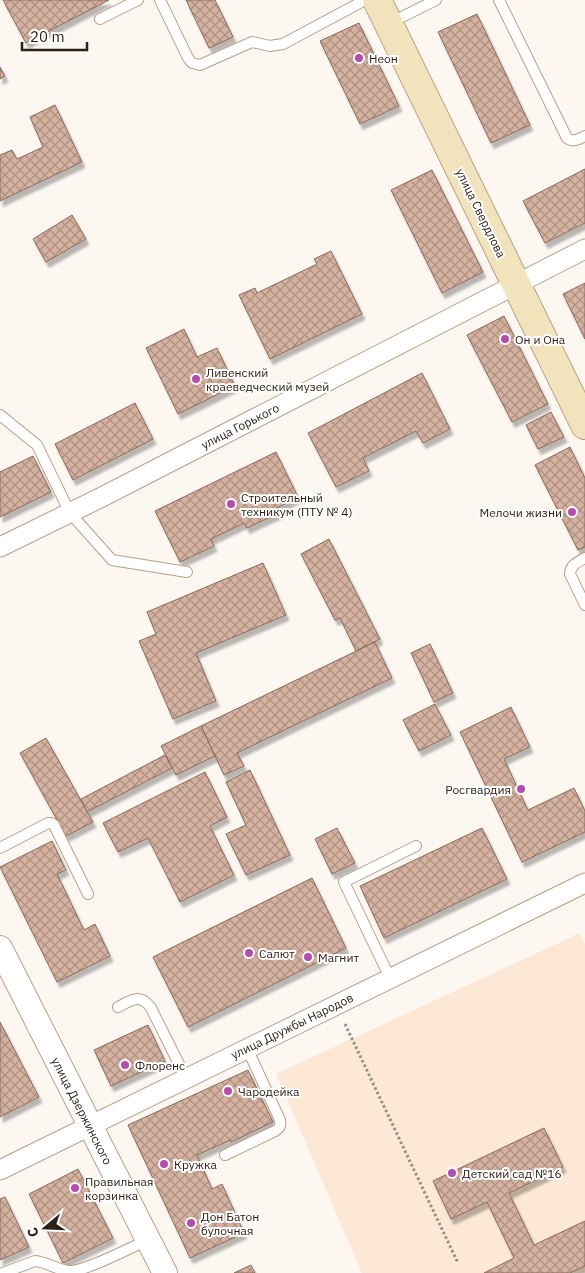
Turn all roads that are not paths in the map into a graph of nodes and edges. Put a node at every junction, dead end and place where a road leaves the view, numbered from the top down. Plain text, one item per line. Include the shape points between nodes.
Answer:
1 (138, 0) edge
2 (160, 0) edge
3 (365, 0) edge
4 (436, 0) edge
5 (499, 0) edge
6 (383, 12) edge
7 (100, 19) dead end
8 (585, 136) edge
9 (585, 249) edge
10 (516, 284) junction
11 (0, 415) edge
12 (585, 426) edge
13 (70, 513) junction
14 (0, 548) edge
15 (585, 558) edge
16 (187, 572) dead end
17 (585, 605) edge
18 (416, 846) dead end
19 (0, 848) edge
20 (585, 883) edge
21 (88, 894) dead end
22 (0, 948) edge
23 (390, 978) junction
24 (118, 1007) dead end
25 (247, 1048) junction
26 (186, 1078) junction
27 (90, 1126) junction
28 (225, 1155) dead end
29 (0, 1170) edge
30 (148, 1240) junction
31 (3, 1273) edge
32 (165, 1273) edge

1 - 7 lane
2 - 3 lane via 188,58 200,65 252,42 270,46 283,44
4 - 6 lane
5 - 8 lane via 567,138 575,140
6 - 10 main road, улица Свердлова
9 - 10 street, улица Горького
10 - 12 main road, улица Свердлова
10 - 13 street, улица Горького
11 - 13 lane via 37,445
13 - 14 street, улица Горького
13 - 16 lane via 112,560
15 - 17 lane via 570,571
18 - 23 lane via 344,882
19 - 21 lane via 51,823
20 - 23 street, улица Дружбы Народов
22 - 27 street, улица Дзержинского
23 - 25 street, улица Дружбы Народов
24 - 26 lane via 137,999 147,1003
25 - 26 street, улица Дружбы Народов
25 - 28 lane via 281,1124 274,1132
26 - 27 street, улица Дружбы Народов
27 - 29 street, улица Дружбы Народов
27 - 30 street, улица Дзержинского
30 - 31 lane via 83,1269 66,1270 35,1261
30 - 32 street, улица Дзержинского

